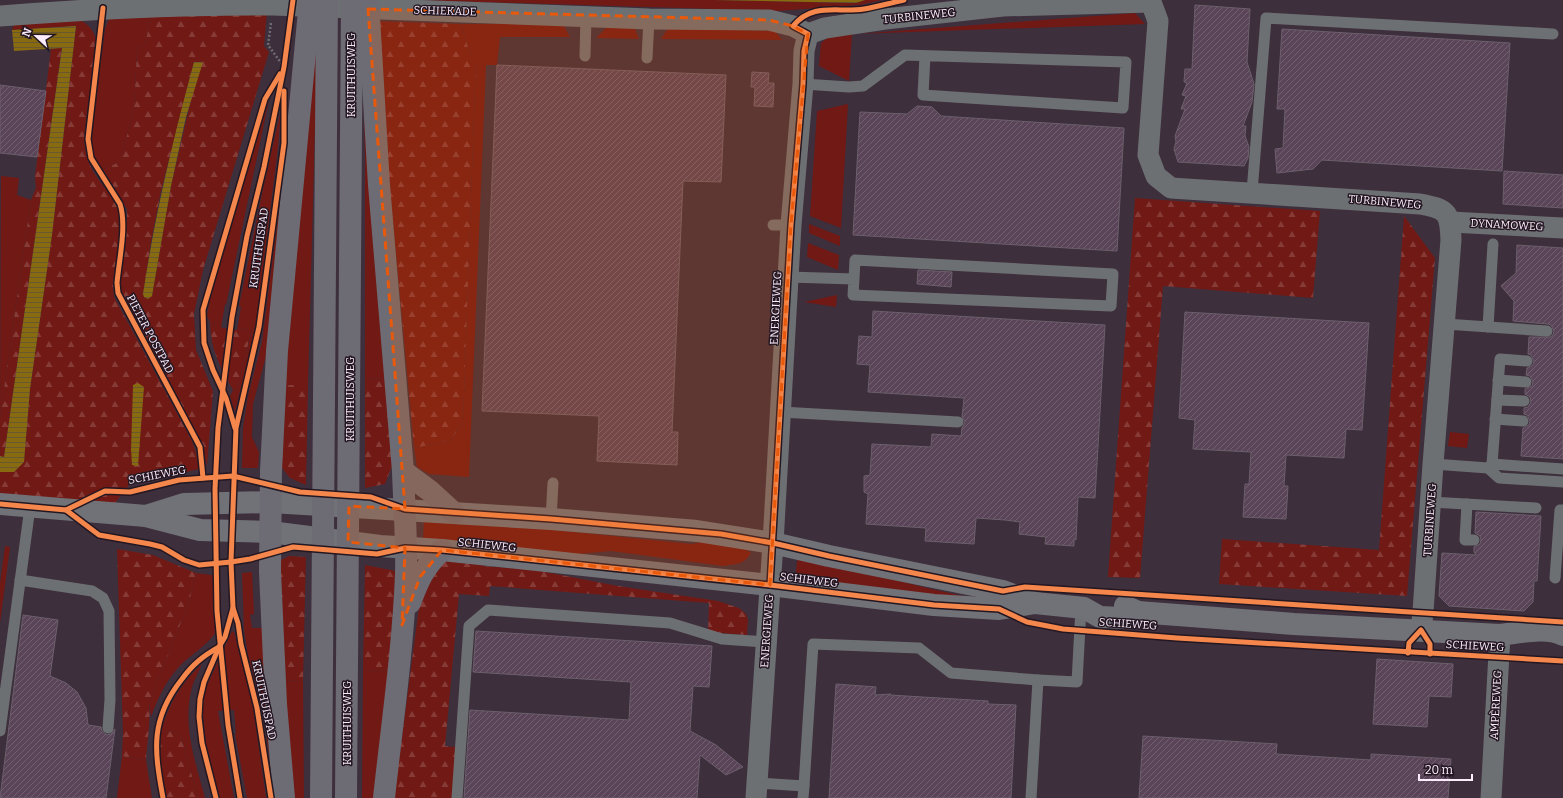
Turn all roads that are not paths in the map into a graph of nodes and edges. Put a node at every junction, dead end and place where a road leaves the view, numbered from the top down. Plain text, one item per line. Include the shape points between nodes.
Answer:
1 (310, 0) edge
2 (327, 0) edge
3 (352, 0) edge
4 (368, 0) edge
5 (0, 16) edge
6 (586, 16) junction
7 (649, 19) junction
8 (808, 34) junction
9 (1554, 34) dead end
10 (317, 39) junction
11 (361, 39) junction
12 (585, 56) dead end
13 (925, 56) junction
14 (647, 58) dead end
15 (803, 84) junction
16 (1252, 192) junction
17 (1450, 222) junction
18 (1563, 228) edge
19 (1493, 244) dead end
20 (788, 277) junction
21 (854, 280) junction
22 (1444, 324) junction
23 (1488, 327) junction
24 (1547, 331) dead end
25 (1527, 361) dead end
26 (1498, 380) junction
27 (1526, 382) dead end
28 (1497, 400) junction
29 (1524, 401) dead end
30 (781, 412) junction
31 (1495, 419) junction
32 (1523, 421) dead end
33 (958, 422) dead end
34 (1433, 464) junction
35 (1490, 466) junction
36 (1563, 469) edge
37 (403, 471) junction
38 (1563, 482) edge
39 (553, 483) dead end
40 (271, 502) junction
41 (1431, 502) junction
42 (0, 504) edge
43 (1468, 504) junction
44 (30, 507) junction
45 (1536, 508) dead end
46 (405, 509) junction
47 (1563, 510) edge
48 (454, 513) junction
49 (146, 516) junction
50 (551, 519) junction
51 (1471, 527) dead end
52 (270, 532) junction
53 (773, 543) junction
54 (405, 548) junction
55 (442, 550) junction
56 (1555, 578) dead end
57 (20, 580) junction
58 (770, 585) junction
59 (1036, 603) junction
60 (1083, 608) junction
61 (402, 625) junction
62 (1421, 630) junction
63 (1500, 635) junction
64 (1563, 635) edge
65 (766, 642) junction
66 (1563, 644) edge
67 (1038, 680) junction
68 (108, 728) dead end
69 (0, 731) edge
70 (804, 786) junction
71 (756, 791) edge
72 (284, 798) edge
73 (321, 798) edge
74 (346, 798) edge
75 (384, 798) edge
76 (457, 798) edge
77 (803, 798) edge
78 (1031, 798) edge
79 (1491, 798) edge

1 - 10 highway
2 - 10 highway
3 - 11 highway, KRUITHUISWEG
4 - 11 highway
5 - 6 street, SCHIEKADE via 103,8 233,4
6 - 7 street, SCHIEKADE
6 - 12 lane
7 - 8 street, SCHIEKADE via 769,20 793,26
7 - 14 lane
8 - 15 street, ENERGIEWEG via 804,51
8 - 16 street, TURBINEWEG via 825,28 885,19 1003,6 1151,2 1158,21 1148,155 1156,176 1171,188
9 - 16 lane via 1266,18
10 - 40 highway via 277,351
10 - 73 highway via 324,467
11 - 37 highway via 379,185
11 - 74 highway, KRUITHUISWEG via 349,467
13 - 13 lane via 1126,62 1123,108 923,95
13 - 15 lane via 905,55 863,86
15 - 20 street, ENERGIEWEG via 782,225
16 - 17 street, TURBINEWEG via 1420,204 1440,209 1448,215
17 - 18 street, DYNAMOWEG
17 - 22 street, TURBINEWEG via 1451,240
19 - 23 lane
20 - 21 lane
20 - 30 street, ENERGIEWEG
21 - 21 lane via 855,260 1113,274 1111,306 853,295
22 - 23 lane
22 - 34 street, TURBINEWEG
23 - 24 lane
25 - 26 lane via 1500,359
26 - 27 lane
26 - 28 lane
28 - 29 lane
28 - 31 lane
30 - 33 lane
30 - 53 street, ENERGIEWEG
31 - 32 lane
31 - 35 lane
34 - 35 lane
34 - 41 street, TURBINEWEG
35 - 36 lane
35 - 38 lane via 1499,478
37 - 46 highway
37 - 48 highway
39 - 50 lane
40 - 46 street, SCHIEWEG
40 - 49 street, SCHIEWEG via 184,504
40 - 52 highway
41 - 43 lane
41 - 62 street, TURBINEWEG
42 - 44 street, SCHIEWEG
43 - 45 lane
43 - 51 lane
44 - 49 street, SCHIEWEG
44 - 57 lane
46 - 48 street, SCHIEWEG
46 - 54 highway
47 - 56 lane via 1560,510
48 - 50 street, SCHIEWEG
49 - 52 street, SCHIEWEG via 200,530
50 - 53 street, SCHIEWEG via 697,531
52 - 54 street, SCHIEWEG
52 - 72 highway via 276,704
53 - 58 street, ENERGIEWEG
53 - 59 street, SCHIEWEG via 1003,591
54 - 55 street, SCHIEWEG
54 - 61 highway via 406,575
55 - 58 street, SCHIEWEG
55 - 61 highway via 420,577
57 - 68 lane via 92,591 107,604 110,619
57 - 69 lane
58 - 59 street, SCHIEWEG via 934,605 999,609
58 - 65 street, ENERGIEWEG
59 - 60 street, SCHIEWEG
60 - 62 street, SCHIEWEG via 1100,617 1112,618 1122,618 1138,612 1294,624
60 - 67 lane via 1077,682
61 - 75 highway
62 - 63 street, SCHIEWEG
63 - 64 street, SCHIEWEG via 1533,631 1558,632
63 - 66 street, SCHIEWEG via 1532,644
63 - 79 street, AMPÈREWEG
65 - 71 street, ENERGIEWEG
65 - 76 lane via 722,639 670,623 488,610 469,626
67 - 70 lane via 951,673 919,648 813,644
67 - 78 lane
70 - 71 lane
70 - 77 lane

